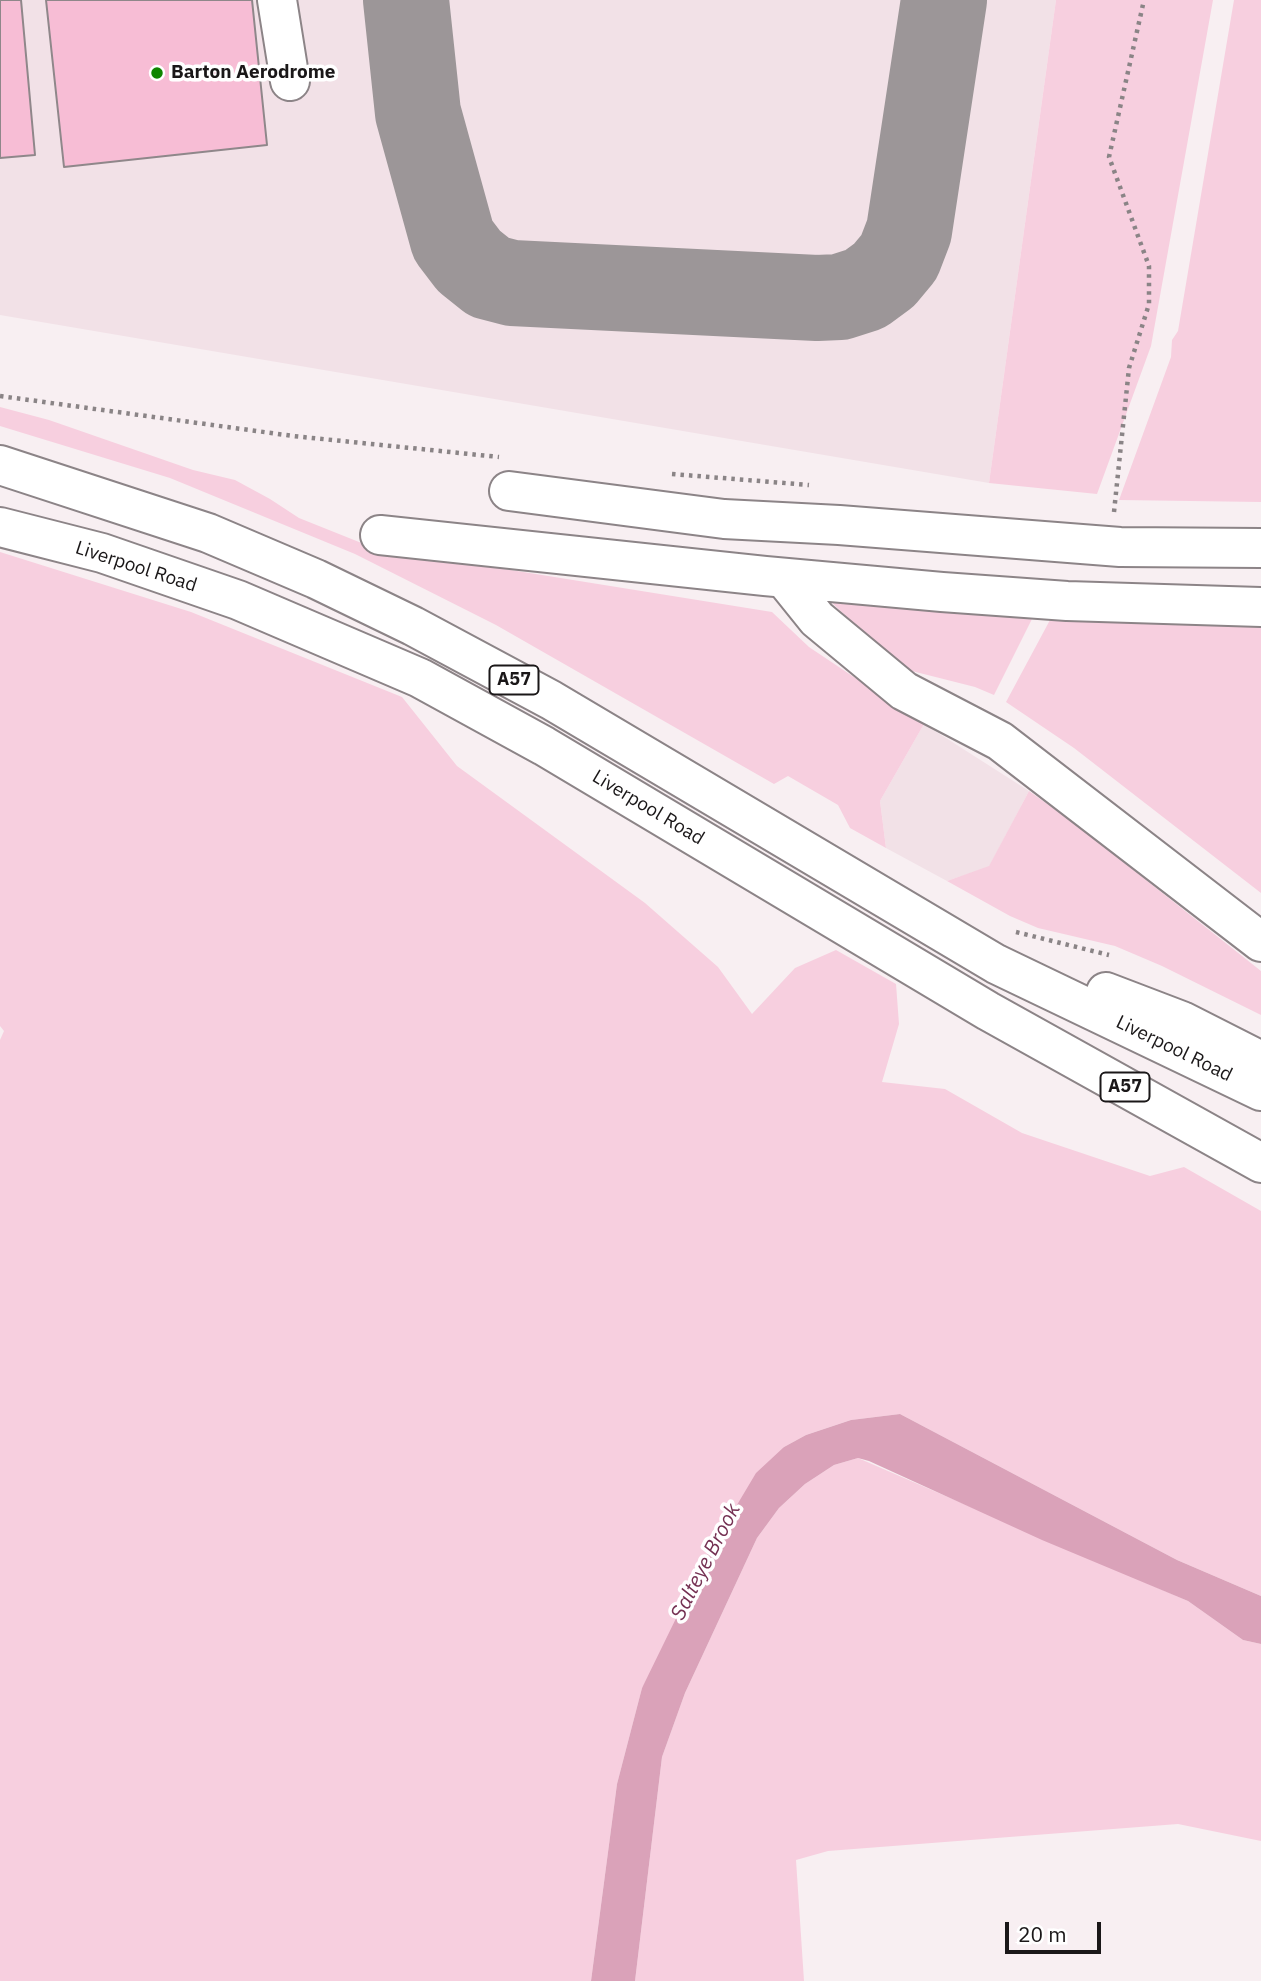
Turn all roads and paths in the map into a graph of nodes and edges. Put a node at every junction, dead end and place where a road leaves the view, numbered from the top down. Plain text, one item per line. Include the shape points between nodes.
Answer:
1 (277, 0) edge
2 (1144, 0) edge
3 (290, 81) dead end
4 (0, 396) edge
5 (0, 465) edge
6 (666, 473) dead end
7 (505, 474) joint
8 (811, 485) dead end
9 (724, 519) junction
10 (1120, 523) junction
11 (0, 527) edge
12 (380, 535) dead end
13 (1261, 548) edge
14 (729, 573) junction
15 (784, 578) junction
16 (1261, 607) edge
17 (1261, 943) edge
18 (996, 964) junction
19 (1261, 1061) edge
20 (1261, 1091) edge
21 (1261, 1164) edge

1 - 3 main road
2 - 10 path via 1109,158 1149,266 1149,304 1129,368
4 - 7 path via 293,436
5 - 18 main road, Liverpool Road / A57 via 208,533 413,626 551,699
6 - 8 path
7 - 9 main road
9 - 10 main road via 839,526
9 - 14 main road
10 - 13 main road
11 - 21 main road, Liverpool Road / A57 via 102,553 238,600 420,678 544,746 988,1011
12 - 14 main road
14 - 15 main road
15 - 16 main road via 1068,601
15 - 17 main road via 817,619 904,691 1000,741
18 - 19 main road, A57 via 1070,978 1182,1021
18 - 20 main road, Liverpool Road / A57

